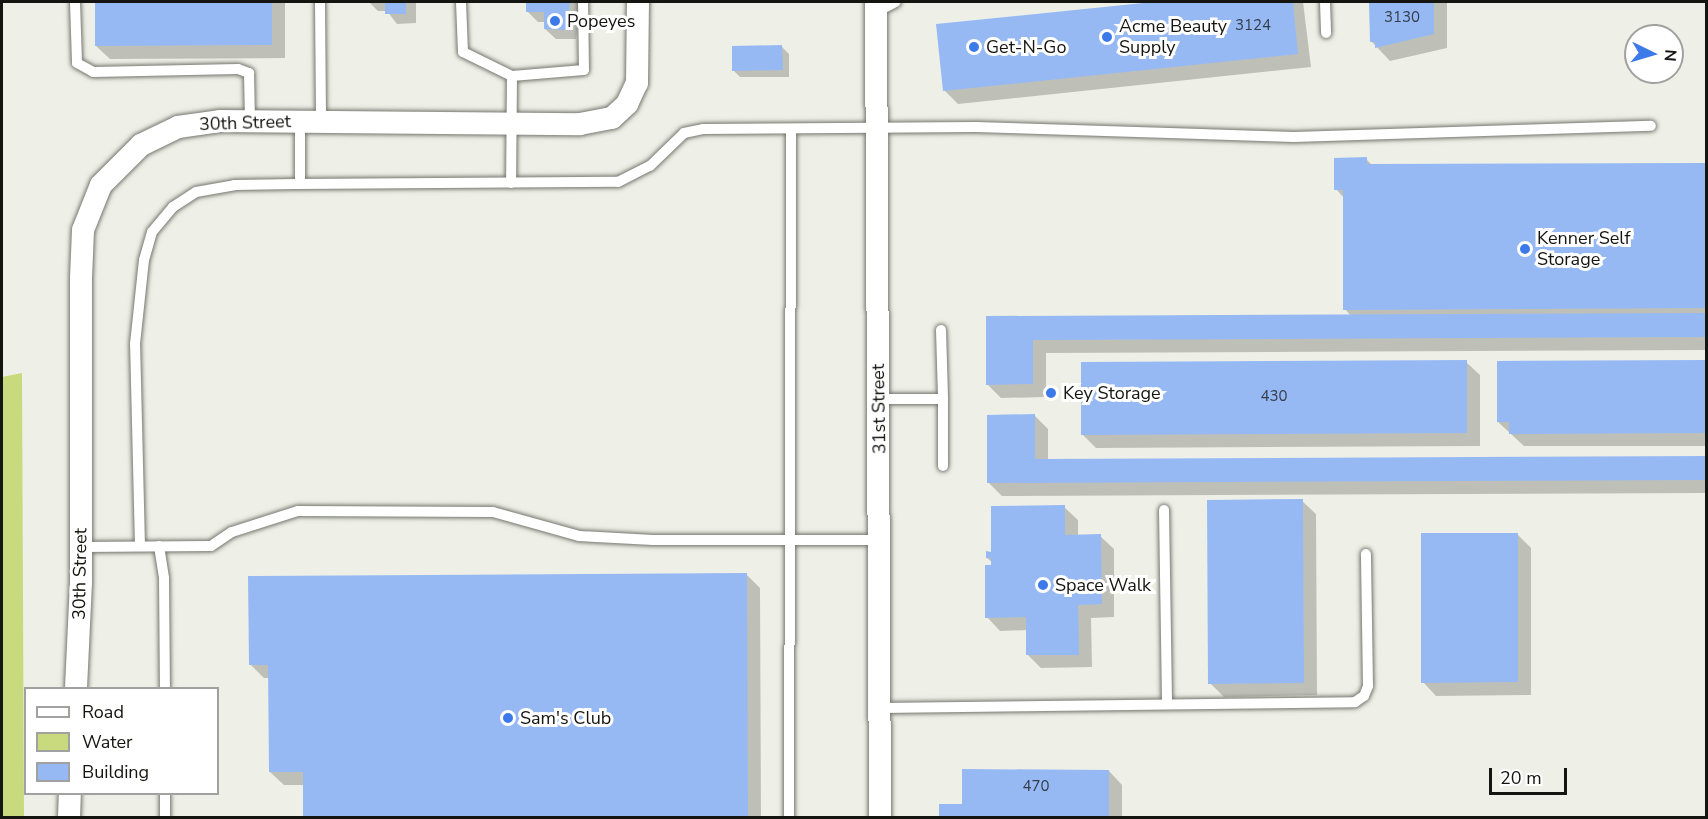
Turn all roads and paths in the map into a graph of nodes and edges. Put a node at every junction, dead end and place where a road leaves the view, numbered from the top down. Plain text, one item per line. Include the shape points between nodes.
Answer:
1 (75, 2) edge
2 (320, 2) edge
3 (462, 2) edge
4 (583, 2) edge
5 (638, 2) edge
6 (896, 2) edge
7 (1325, 2) edge
8 (876, 7) edge
9 (1326, 33) dead end
10 (512, 76) junction
11 (250, 121) junction
12 (311, 121) junction
13 (512, 122) junction
14 (1651, 126) dead end
15 (876, 127) junction
16 (791, 129) junction
17 (510, 183) junction
18 (300, 184) junction
19 (941, 330) dead end
20 (879, 399) junction
21 (943, 399) junction
22 (943, 466) dead end
23 (1164, 510) dead end
24 (789, 540) junction
25 (881, 540) junction
26 (140, 546) junction
27 (159, 546) junction
28 (82, 547) junction
29 (1366, 554) dead end
30 (76, 687) edge
31 (165, 687) edge
32 (1167, 702) junction
33 (880, 708) junction
34 (70, 795) edge
35 (165, 795) edge
36 (69, 818) edge
37 (165, 818) edge
38 (789, 818) edge
39 (880, 818) edge

1 - 11 lane via 77,63 93,72 238,69 249,73
2 - 12 lane
3 - 10 lane via 463,52
4 - 10 lane via 584,70
5 - 13 street, 30th Street via 637,83 627,104 612,118 580,124
6 - 8 lane
7 - 9 lane
8 - 15 street, 31st Street
10 - 13 lane
11 - 12 street, 30th Street
11 - 28 street, 30th Street via 178,127 141,145 101,186 83,230
12 - 13 street, 30th Street
12 - 18 lane
13 - 17 lane
14 - 15 lane via 1294,137
15 - 16 lane
15 - 20 street, 31st Street
16 - 17 lane via 703,129 684,133 650,166 618,182
16 - 24 lane
17 - 18 lane
18 - 26 lane via 234,185 196,192 173,207 152,232 144,260 135,344
19 - 21 lane
20 - 21 lane
20 - 25 street, 31st Street
21 - 22 lane
23 - 32 lane
24 - 25 lane
24 - 27 lane via 579,536 493,512 298,511 232,532 212,546
24 - 38 lane
25 - 33 street, 31st Street
26 - 27 lane
26 - 28 lane
27 - 31 lane via 164,578
28 - 30 street, 30th Street
29 - 32 lane via 1368,686 1364,696 1355,702
32 - 33 lane
33 - 39 street, 31st Street
34 - 36 street
35 - 37 lane

